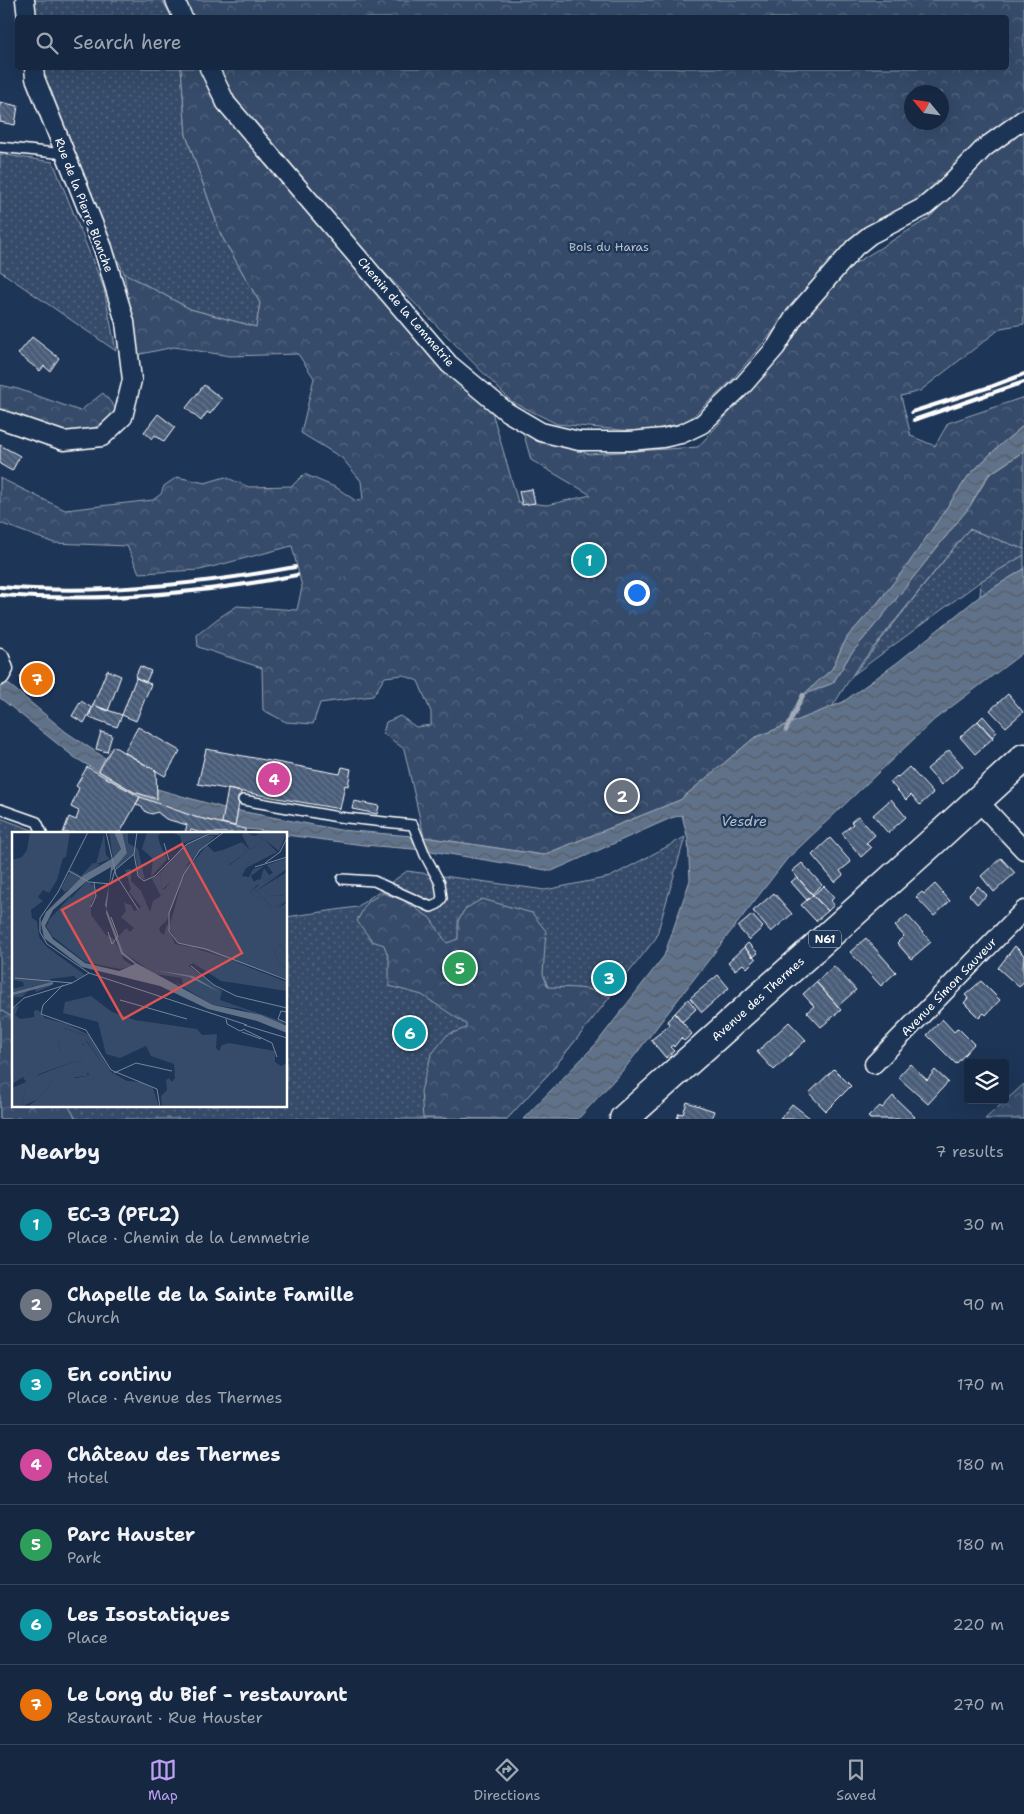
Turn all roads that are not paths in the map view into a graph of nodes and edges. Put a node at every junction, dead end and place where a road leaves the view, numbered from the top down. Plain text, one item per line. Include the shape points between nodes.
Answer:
1 (24, 0) edge
2 (175, 0) edge
3 (26, 15) edge
4 (182, 15) edge
5 (34, 70) edge
6 (210, 70) edge
7 (1024, 119) edge
8 (0, 146) edge
9 (66, 154) junction
10 (0, 419) edge
11 (0, 658) edge
12 (0, 676) edge
13 (1024, 758) edge
14 (244, 800) dead end
15 (978, 801) junction
16 (0, 809) edge
17 (42, 832) edge
18 (1024, 850) edge
19 (342, 879) dead end
20 (1024, 910) edge
21 (874, 1064) dead end
22 (624, 1119) edge

1 - 3 street
2 - 4 street
5 - 9 street, Rue de la Pierre Blanche
6 - 7 street, Chemin de la Lemmetrie via 226,103 449,364 507,412 540,432 579,441 663,438 702,424 744,384 776,347 795,316 856,247 870,235 924,207 984,148
8 - 9 lane
9 - 10 street, Rue de la Pierre Blanche via 103,248 125,322 132,380 123,417 102,437 64,441
11 - 12 street via 4,668
13 - 15 main road, Avenue des Thermes / N61
14 - 19 lane via 338,817 413,825 440,882 442,898 431,907 374,881
15 - 18 street
15 - 22 main road, Avenue des Thermes / N61
16 - 17 lane via 37,822
20 - 21 street, Avenue Simon Sauveur

